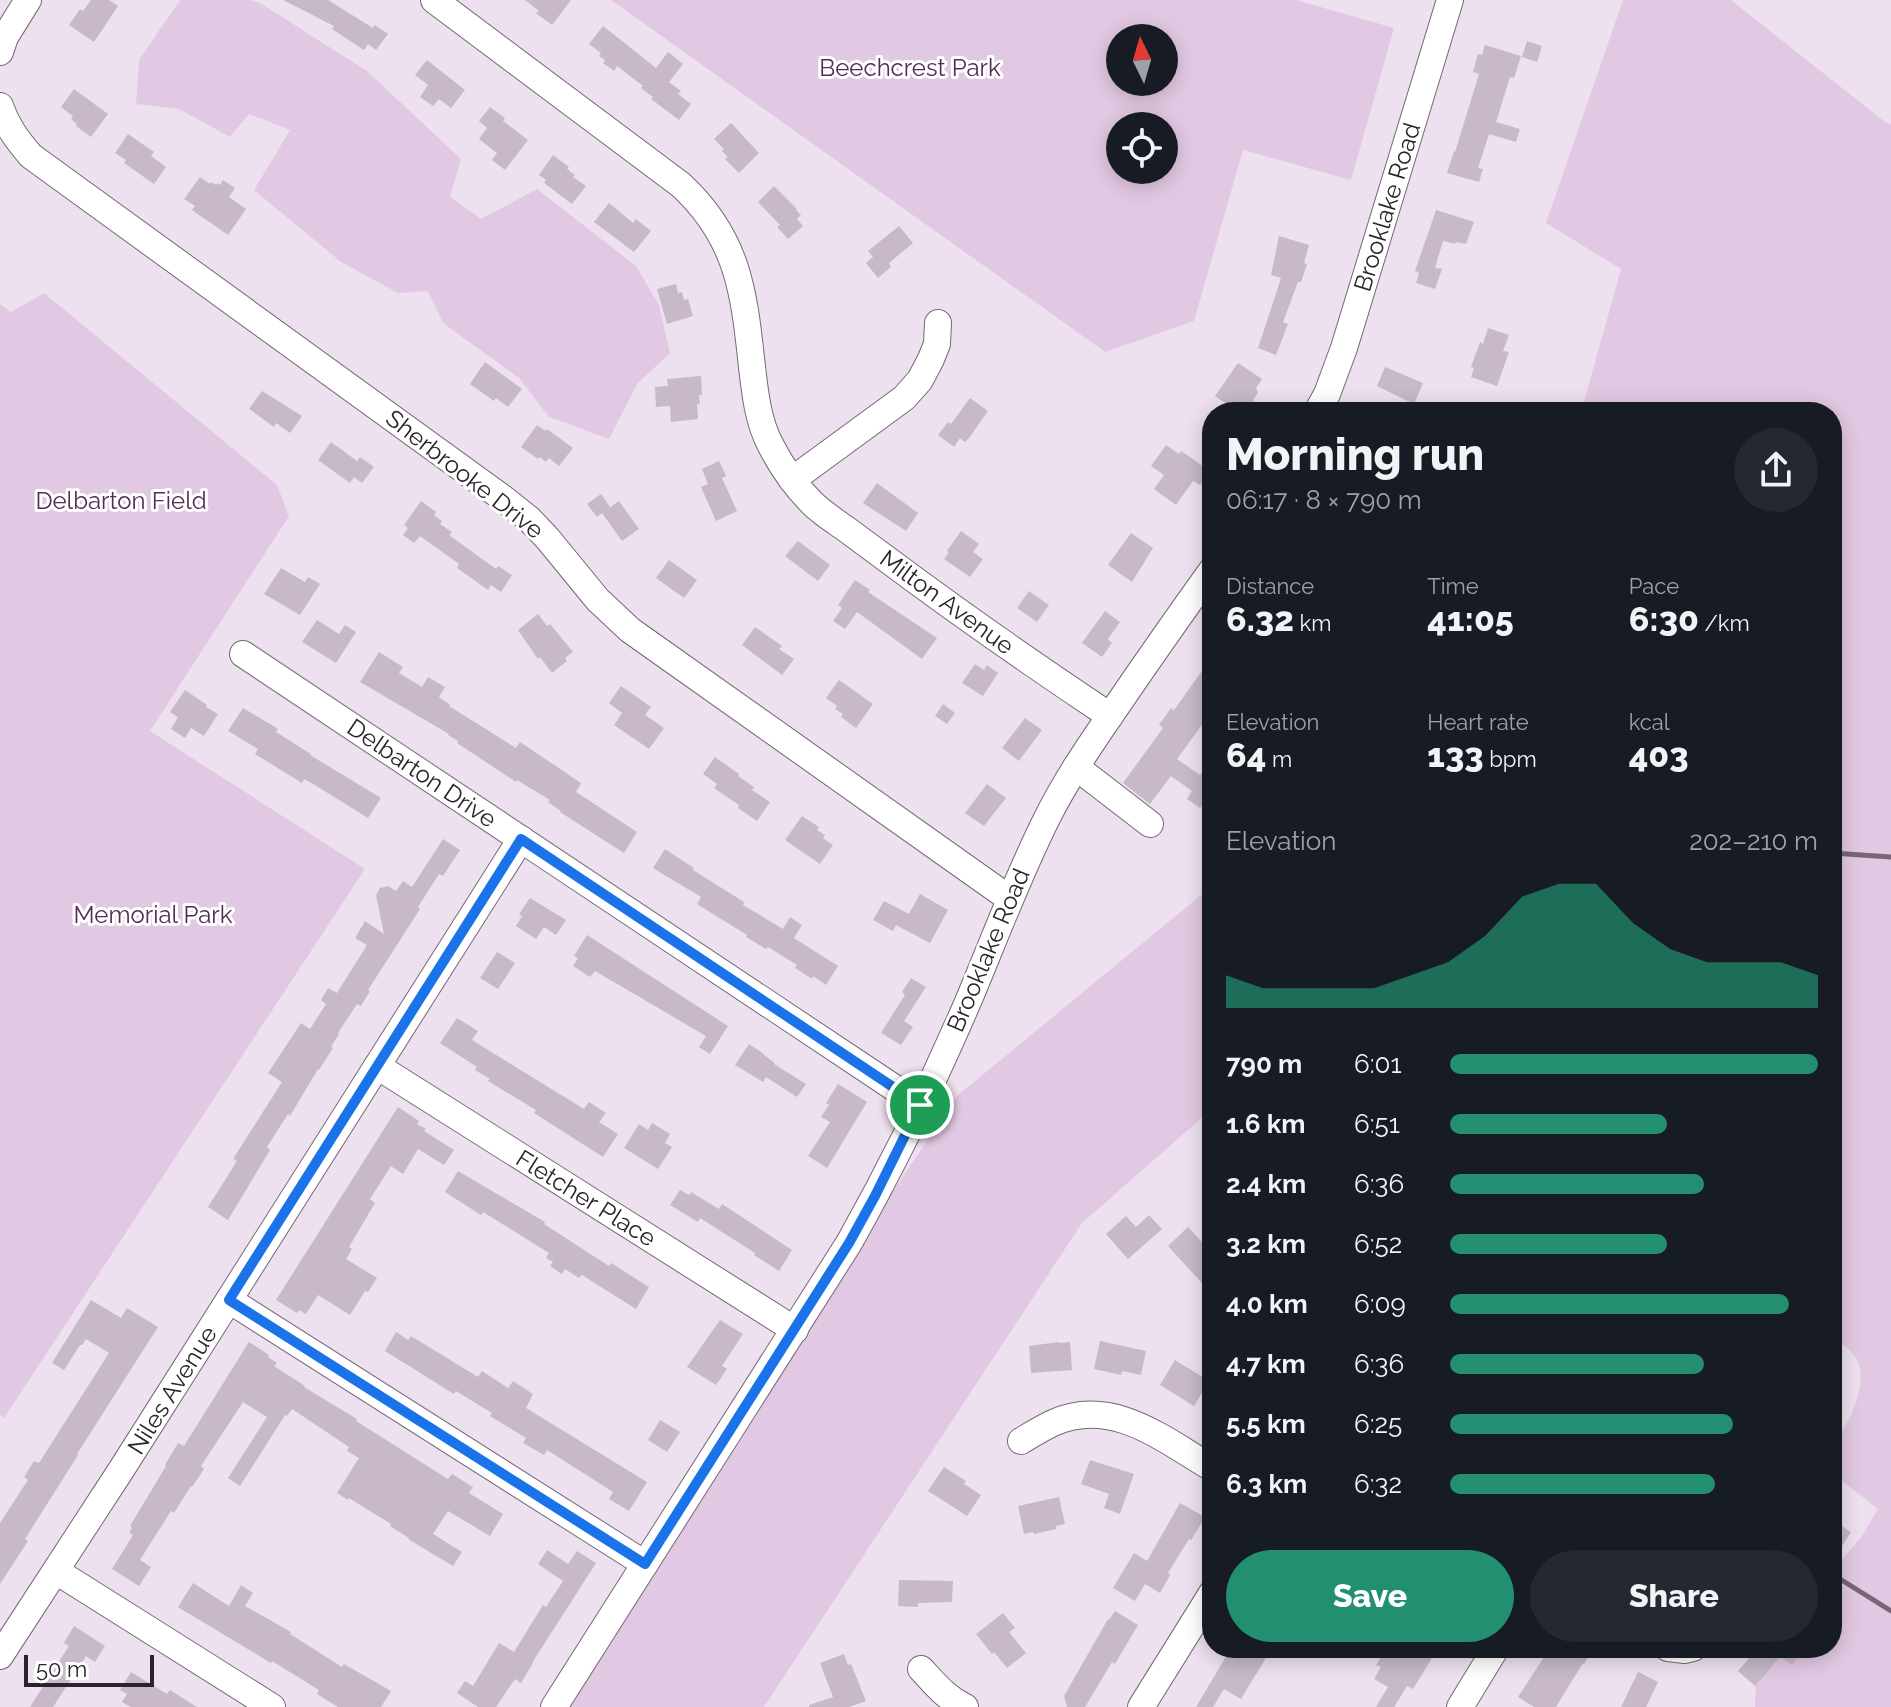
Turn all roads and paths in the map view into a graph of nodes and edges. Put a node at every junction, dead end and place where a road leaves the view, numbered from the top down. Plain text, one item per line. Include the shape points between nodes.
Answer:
1 (28, 0) edge
2 (434, 0) edge
3 (1450, 0) edge
4 (0, 52) edge
5 (0, 106) edge
6 (938, 323) dead end
7 (1323, 402) edge
8 (792, 480) junction
9 (1202, 584) edge
10 (243, 654) dead end
11 (1110, 716) junction
12 (1076, 767) junction
13 (1150, 824) dead end
14 (521, 839) junction
15 (1010, 899) junction
16 (377, 1066) junction
17 (920, 1105) junction
18 (229, 1300) junction
19 (795, 1330) junction
20 (1021, 1441) dead end
21 (1202, 1462) edge
22 (645, 1564) junction
23 (56, 1571) junction
24 (1202, 1609) edge
25 (0, 1656) edge
26 (1490, 1658) edge
27 (921, 1669) dead end
28 (272, 1707) edge
29 (554, 1707) edge
30 (965, 1707) edge
31 (1141, 1707) edge
32 (1460, 1707) edge

1 - 4 street
2 - 8 street via 681,185 702,208 733,259 760,418
3 - 7 street, Brooklake Road
5 - 15 street, Sherbrooke Drive via 15,139 31,156 529,519 630,630
6 - 8 street via 931,359 904,398
8 - 11 street, Milton Avenue via 831,518
9 - 11 street, Brooklake Road
10 - 14 street, Delbarton Drive
11 - 12 street, Brooklake Road
12 - 13 street
12 - 15 street, Brooklake Road
14 - 16 street, Niles Avenue
14 - 17 street, Delbarton Drive
15 - 17 street, Brooklake Road
16 - 18 street, Niles Avenue
16 - 19 street, Fletcher Place
17 - 19 street, Brooklake Road via 875,1196
18 - 22 street
18 - 23 street, Niles Avenue
19 - 22 street, Brooklake Road
20 - 21 street via 1064,1419 1112,1416
22 - 29 street, Brooklake Road
23 - 25 street, Niles Avenue
23 - 28 street
24 - 31 street
26 - 32 street
27 - 30 street

